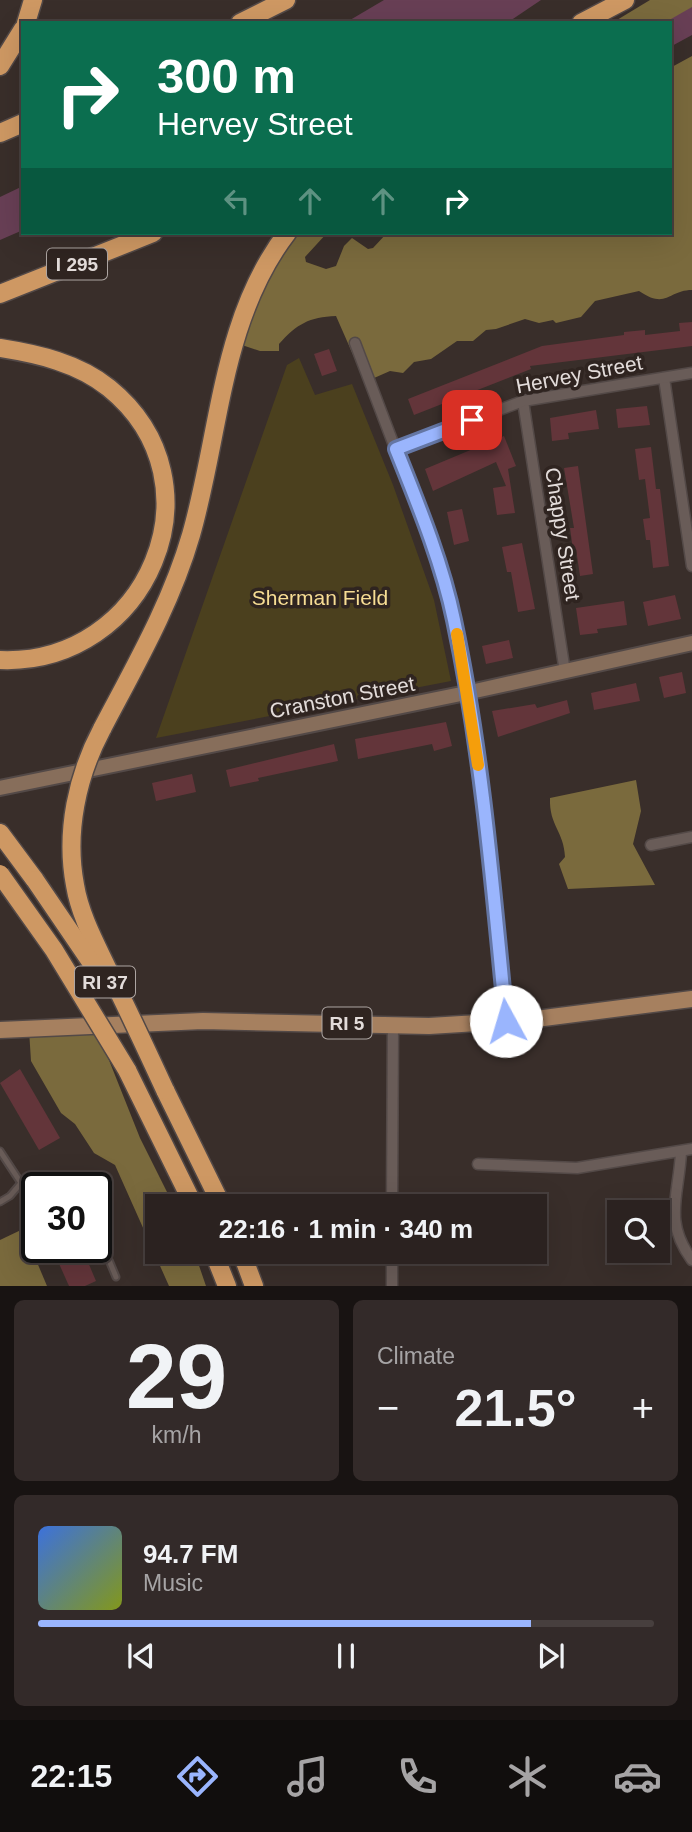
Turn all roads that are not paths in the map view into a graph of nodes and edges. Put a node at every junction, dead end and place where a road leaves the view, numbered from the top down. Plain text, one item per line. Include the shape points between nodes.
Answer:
1 (33, 0) edge
2 (286, 0) edge
3 (626, 0) edge
4 (27, 21) edge
5 (244, 21) edge
6 (585, 21) edge
7 (598, 21) edge
8 (21, 32) edge
9 (0, 65) edge
10 (21, 124) edge
11 (0, 133) edge
12 (148, 235) edge
13 (286, 235) edge
14 (0, 294) edge
15 (355, 344) dead end
16 (0, 348) edge
17 (692, 373) edge
18 (664, 377) junction
19 (523, 401) junction
20 (396, 449) junction
21 (692, 566) edge
22 (692, 643) edge
23 (0, 660) edge
24 (565, 672) junction
25 (466, 693) junction
26 (0, 788) edge
27 (0, 833) edge
28 (692, 837) edge
29 (651, 845) dead end
30 (0, 874) edge
31 (692, 999) edge
32 (506, 1021) junction
33 (393, 1025) junction
34 (0, 1030) edge
35 (165, 1090) junction
36 (0, 1151) edge
37 (687, 1151) edge
38 (478, 1164) dead end
39 (21, 1183) joint
40 (188, 1194) edge
41 (216, 1194) edge
42 (392, 1194) edge
43 (0, 1202) edge
44 (692, 1259) edge
45 (110, 1263) edge
46 (219, 1264) edge
47 (245, 1264) edge
48 (392, 1264) edge
49 (116, 1277) dead end
50 (227, 1286) edge
51 (254, 1286) edge
52 (392, 1286) edge

1 - 4 highway
2 - 5 highway
3 - 6 highway
3 - 7 highway
8 - 9 highway
10 - 11 highway
12 - 14 highway, I 295
13 - 35 highway, bridge via 258,277 239,325 191,534 174,584 86,762 77,794 72,845 75,888 97,947
15 - 20 street
16 - 23 highway via 76,368 120,398 142,427 157,459 165,515 152,570 114,622 63,652
17 - 18 street, Hervey Street
18 - 19 street, Hervey Street
18 - 21 street
19 - 20 street, Hervey Street
19 - 24 street, Chappy Street
20 - 25 street via 447,592
22 - 24 street, Cranston Street
24 - 25 street, Cranston Street
25 - 26 street, Cranston Street
25 - 32 street via 482,787
27 - 35 highway, RI 37, bridge via 90,959
28 - 29 street
30 - 40 highway, RI 37, bridge via 54,950 127,1070
31 - 32 main road, RI 5
32 - 33 main road, RI 5
33 - 34 main road, RI 5 via 203,1021
33 - 42 street
35 - 41 highway, RI 37
36 - 39 lane
37 - 38 street via 577,1168
37 - 44 street via 674,1224 679,1243
39 - 43 lane
45 - 49 lane
46 - 50 highway
47 - 51 highway
48 - 52 street

